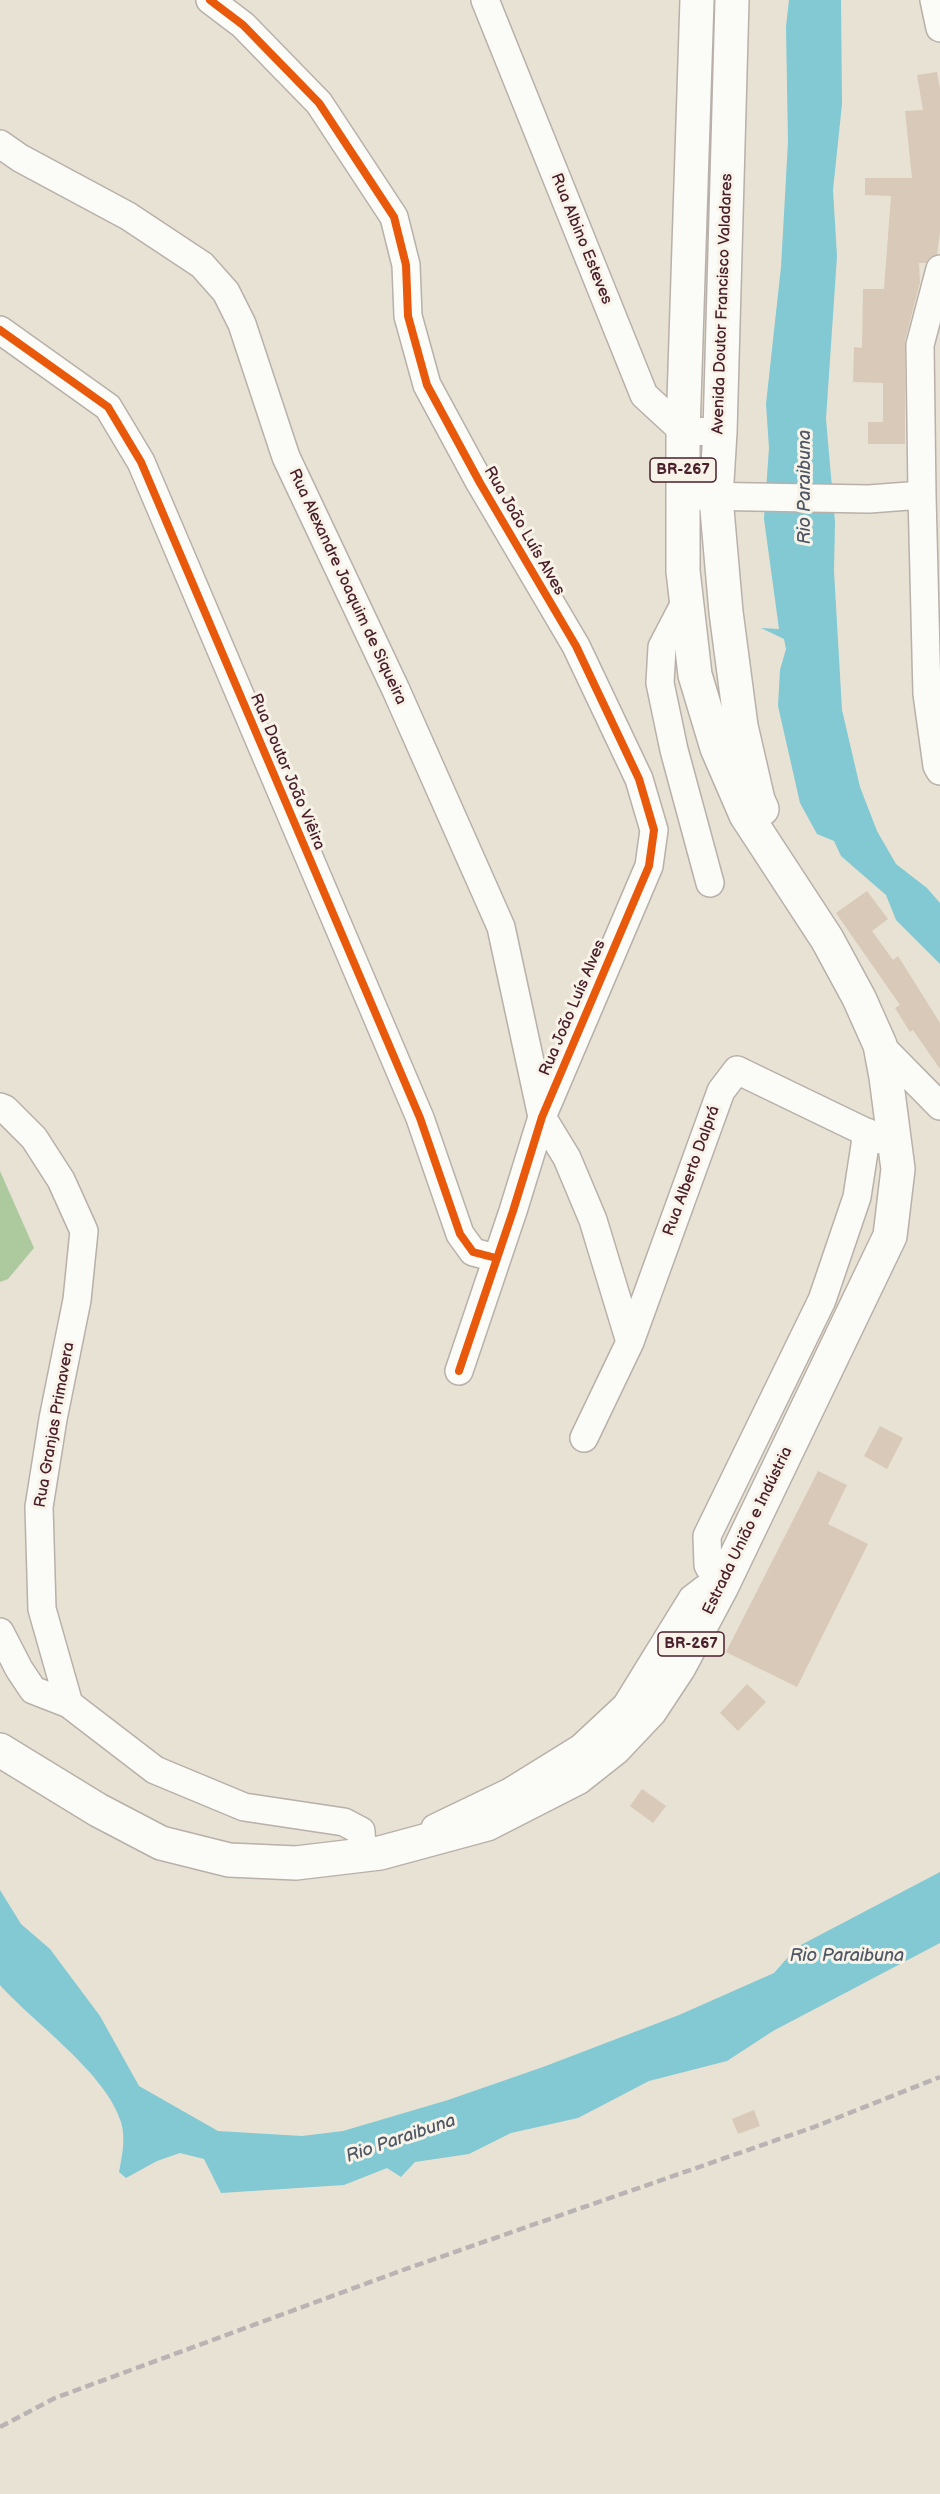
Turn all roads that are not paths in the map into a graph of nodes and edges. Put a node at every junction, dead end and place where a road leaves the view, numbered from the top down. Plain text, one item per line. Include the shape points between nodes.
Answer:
1 (210, 0) edge
2 (485, 0) edge
3 (697, 0) edge
4 (732, 0) edge
5 (934, 0) edge
6 (940, 28) edge
7 (10, 151) edge
8 (940, 269) edge
9 (0, 330) edge
10 (683, 431) junction
11 (720, 432) junction
12 (682, 494) junction
13 (922, 495) junction
14 (716, 498) junction
15 (686, 601) junction
16 (940, 771) edge
17 (710, 883) dead end
18 (808, 912) junction
19 (880, 1045) junction
20 (940, 1106) edge
21 (0, 1107) edge
22 (542, 1117) junction
23 (867, 1132) junction
24 (896, 1147) junction
25 (496, 1258) junction
26 (630, 1342) junction
27 (459, 1371) dead end
28 (584, 1438) dead end
29 (721, 1588) junction
30 (0, 1632) edge
31 (69, 1704) junction
32 (0, 1750) edge
33 (369, 1855) junction

1 - 22 street, Rua João Luís Alves via 243,25 319,103 394,217 406,265 408,316 427,384 576,646 639,779 654,830 648,866
2 - 10 street, Rua Albino Esteves via 644,395
3 - 10 highway, BR-267
4 - 11 highway, Avenida Doutor Francisco Valadares / BR-267
5 - 6 street
7 - 22 street, Rua Alexandre Joaquim de Siqueira via 137,222 202,265 226,292 242,324 286,458 396,690 501,927
8 - 13 street via 920,345
9 - 25 street, Rua Doutor João Viêira via 108,407 141,462 420,1118 460,1234 473,1252
10 - 11 street
10 - 12 highway, BR-267
11 - 14 highway, Avenida Doutor Francisco Valadares / BR-267
12 - 14 street
12 - 15 highway, BR-267
13 - 14 street via 869,499
13 - 16 street via 927,694
14 - 18 highway, Avenida Doutor Francisco Valadares / BR-267 via 741,726 758,800
15 - 17 street via 662,647 660,682
15 - 18 highway, BR-267 via 695,675 717,748 746,814
18 - 19 highway, Estrada União e Indústria / BR-267 via 854,988
19 - 20 street
19 - 24 highway, Estrada União e Indústria / BR-267
21 - 31 street, Rua Granjas Primavera via 34,1138 61,1180 84,1231 77,1300 39,1507 42,1609
22 - 25 street, Rua João Luís Alves
22 - 26 street via 567,1158 593,1220
23 - 24 street, Rua Alberto Dalprá
23 - 26 street, Rua Alberto Dalprá via 737,1070 721,1091
23 - 29 street via 856,1197 822,1300 707,1536 708,1565
24 - 29 highway, Estrada União e Indústria / BR-267 via 898,1169 890,1236
25 - 27 street, Rua João Luís Alves
26 - 28 street, Rua Alberto Dalprá
29 - 33 highway, Estrada União e Indústria / BR-267 via 659,1675 650,1711 615,1748 577,1778 487,1824
30 - 31 street via 33,1690
31 - 33 street via 155,1770 244,1807 344,1822 361,1831 362,1847
32 - 33 highway, Estrada União e Indústria / BR-267 via 161,1844 229,1860 296,1863

